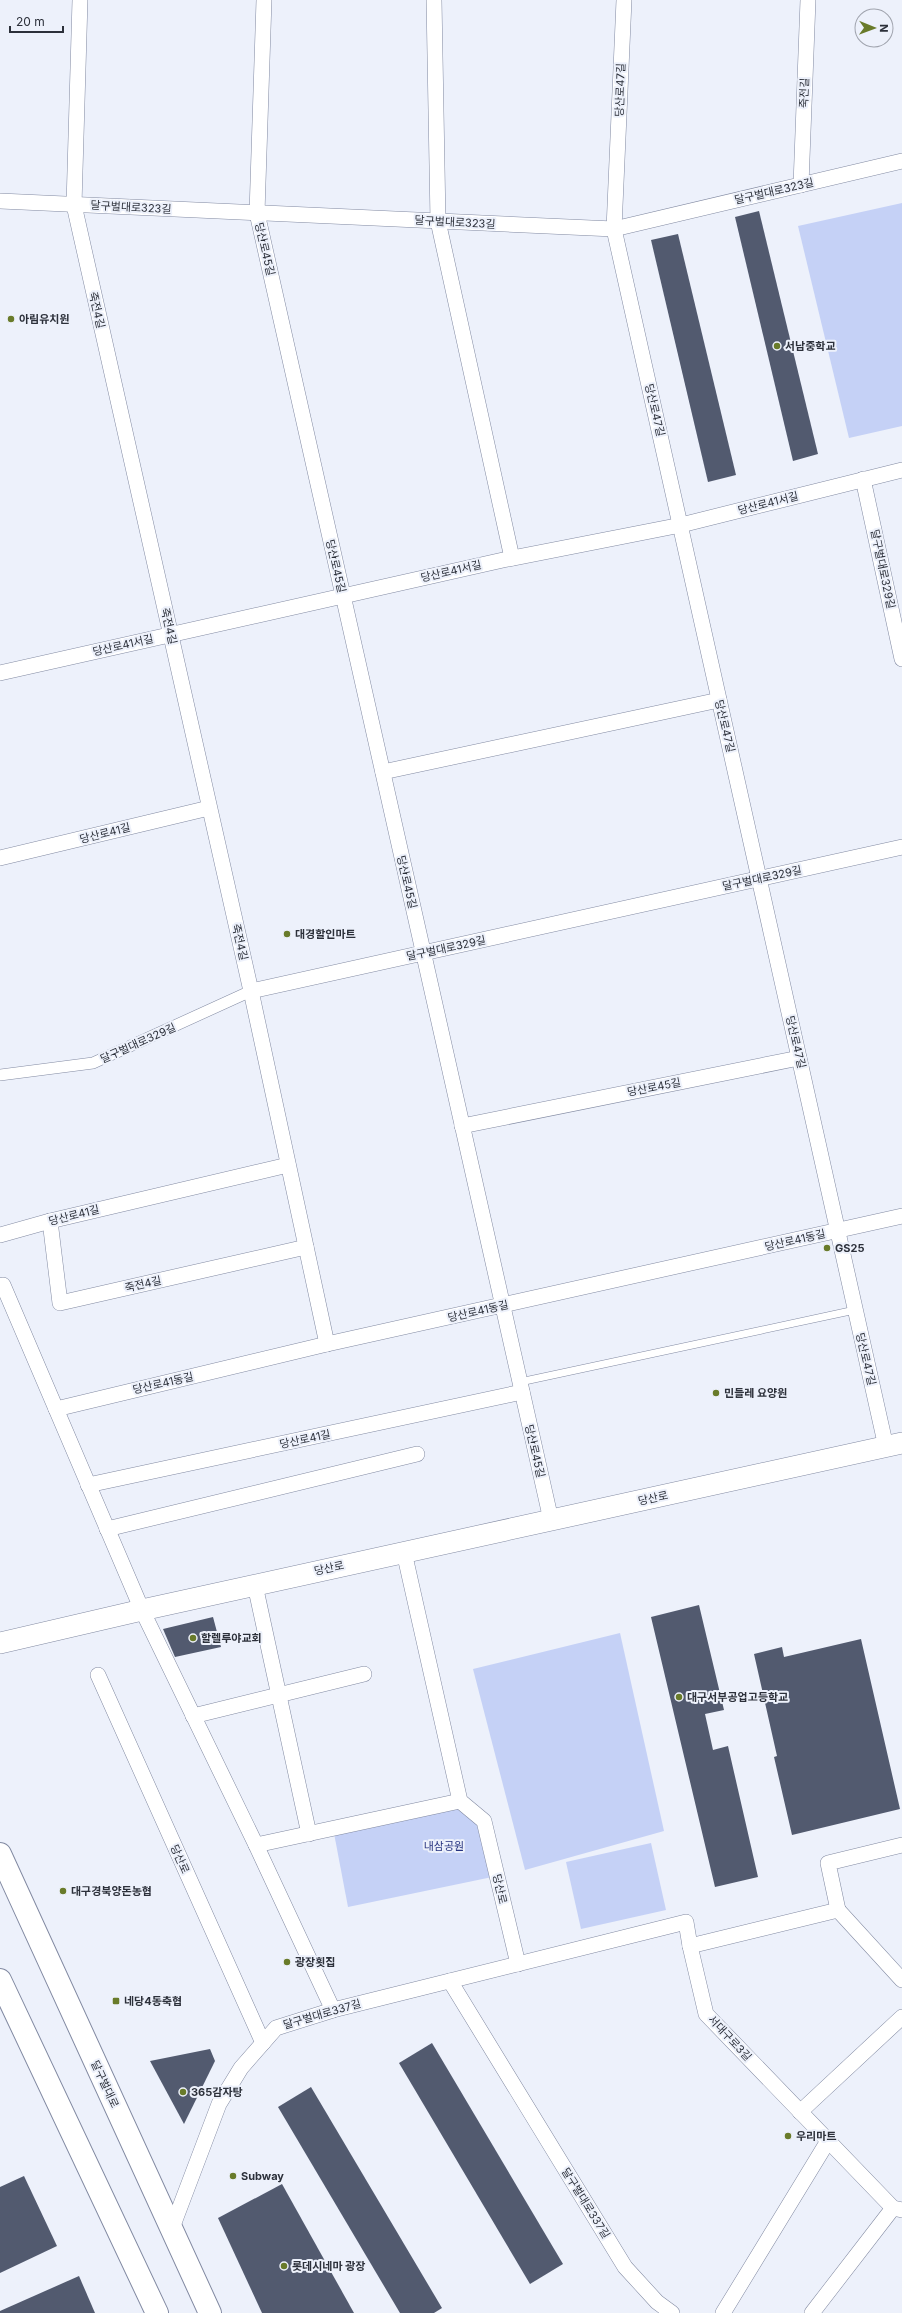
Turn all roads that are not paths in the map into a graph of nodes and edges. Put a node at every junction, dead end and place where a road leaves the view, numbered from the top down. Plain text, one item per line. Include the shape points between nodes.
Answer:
1 (80, 0) edge
2 (264, 0) edge
3 (434, 0) edge
4 (624, 0) edge
5 (808, 0) edge
6 (902, 161) edge
7 (800, 185) junction
8 (0, 201) edge
9 (74, 205) junction
10 (257, 213) junction
11 (438, 221) junction
12 (614, 229) junction
13 (902, 470) edge
14 (863, 479) junction
15 (681, 525) junction
16 (512, 558) junction
17 (343, 596) junction
18 (171, 634) junction
19 (902, 658) edge
20 (0, 673) edge
21 (719, 700) junction
22 (383, 772) junction
23 (210, 808) junction
24 (902, 847) edge
25 (0, 858) edge
26 (759, 879) junction
27 (423, 953) junction
28 (251, 991) junction
29 (799, 1058) junction
30 (0, 1075) edge
31 (462, 1126) junction
32 (288, 1164) junction
33 (902, 1216) edge
34 (50, 1221) junction
35 (838, 1231) junction
36 (0, 1235) edge
37 (306, 1247) junction
38 (1, 1282) edge
39 (502, 1305) junction
40 (855, 1310) junction
41 (327, 1344) junction
42 (521, 1387) junction
43 (56, 1409) junction
44 (894, 1445) edge
45 (417, 1454) dead end
46 (88, 1485) junction
47 (550, 1520) junction
48 (107, 1529) junction
49 (404, 1552) junction
50 (255, 1585) junction
51 (142, 1610) junction
52 (0, 1643) edge
53 (364, 1674) dead end
54 (98, 1675) dead end
55 (279, 1695) junction
56 (193, 1716) junction
57 (460, 1801) junction
58 (310, 1834) junction
59 (256, 1845) junction
60 (902, 1845) edge
61 (0, 1854) edge
62 (838, 1910) junction
63 (686, 1922) joint
64 (690, 1946) junction
65 (518, 1964) junction
66 (0, 1980) edge
67 (902, 1980) edge
68 (450, 1981) junction
69 (333, 2010) junction
70 (902, 2017) edge
71 (263, 2043) junction
72 (800, 2112) junction
73 (828, 2141) junction
74 (897, 2209) edge
75 (172, 2228) junction
76 (157, 2313) edge
77 (210, 2313) edge
78 (672, 2313) edge
79 (723, 2313) edge
80 (812, 2313) edge

1 - 9 street, 죽전4길
2 - 10 street, 당산로45길
3 - 11 street
4 - 12 street, 당산로47길
5 - 7 street, 죽전길
6 - 7 street, 달구벌대로323길
7 - 12 street, 달구벌대로323길
8 - 9 street, 달구벌대로323길
9 - 10 street, 달구벌대로323길
9 - 18 street, 죽전4길
10 - 11 street, 달구벌대로323길
10 - 17 street, 당산로45길
11 - 12 street, 달구벌대로323길
11 - 16 street
12 - 15 street, 당산로47길
13 - 14 street, 당산로41서길
14 - 15 street, 당산로41서길
14 - 19 street, 달구벌대로329길
15 - 16 street, 당산로41서길
15 - 21 street, 당산로47길
16 - 17 street, 당산로41서길
17 - 18 street, 당산로41서길
17 - 22 street, 당산로45길
18 - 20 street, 당산로41서길
18 - 23 street, 죽전4길
21 - 22 street
21 - 26 street, 당산로47길
22 - 27 street, 당산로45길
23 - 25 street, 당산로41길
23 - 28 street, 죽전4길
24 - 26 street, 달구벌대로329길
26 - 27 street, 달구벌대로329길
26 - 29 street, 당산로47길
27 - 28 street, 달구벌대로329길
27 - 31 street, 당산로45길
28 - 30 street, 달구벌대로329길 via 93,1063
28 - 32 street, 죽전4길
29 - 31 street, 당산로45길
29 - 35 street, 당산로47길
31 - 39 street, 당산로45길
32 - 34 street, 당산로41길
32 - 37 street, 죽전4길
33 - 35 street, 당산로41동길
34 - 36 street, 당산로41길
34 - 37 street, 죽전4길 via 60,1303
35 - 39 street, 당산로41동길
35 - 40 street, 당산로47길
37 - 41 street, 죽전4길
38 - 43 street
39 - 41 street, 당산로41동길
39 - 42 street, 당산로45길
40 - 42 lane
40 - 44 street, 당산로47길
41 - 43 street, 당산로41동길
42 - 46 street, 당산로41길
42 - 47 street, 당산로45길
43 - 46 street
44 - 47 main road, 당산로
45 - 48 street
46 - 48 street
47 - 49 main road, 당산로
48 - 51 street
49 - 50 main road, 당산로
49 - 57 street
50 - 51 main road, 당산로
50 - 55 street
51 - 52 main road, 당산로
51 - 56 street
53 - 55 street
54 - 71 street, 당산로
55 - 56 street
55 - 58 street
56 - 59 street
57 - 58 street
57 - 65 street, 당산로 via 484,1821
58 - 59 street
59 - 69 street
60 - 62 street via 828,1863
61 - 75 main road, 달구벌대로
62 - 64 street
62 - 67 street
63 - 64 street, 서대구로3길
63 - 65 street, 달구벌대로337길
64 - 72 street, 서대구로3길 via 706,2014
65 - 68 street, 달구벌대로337길
66 - 76 main road
68 - 69 street, 달구벌대로337길
68 - 78 street, 달구벌대로337길 via 625,2267 657,2302
69 - 71 street, 달구벌대로337길 via 276,2028
70 - 72 street
71 - 75 street, 달구벌대로337길 via 241,2068 219,2104
72 - 73 street, 서대구로3길
73 - 74 street, 서대구로3길
73 - 79 street
74 - 80 street
75 - 77 main road, 달구벌대로

